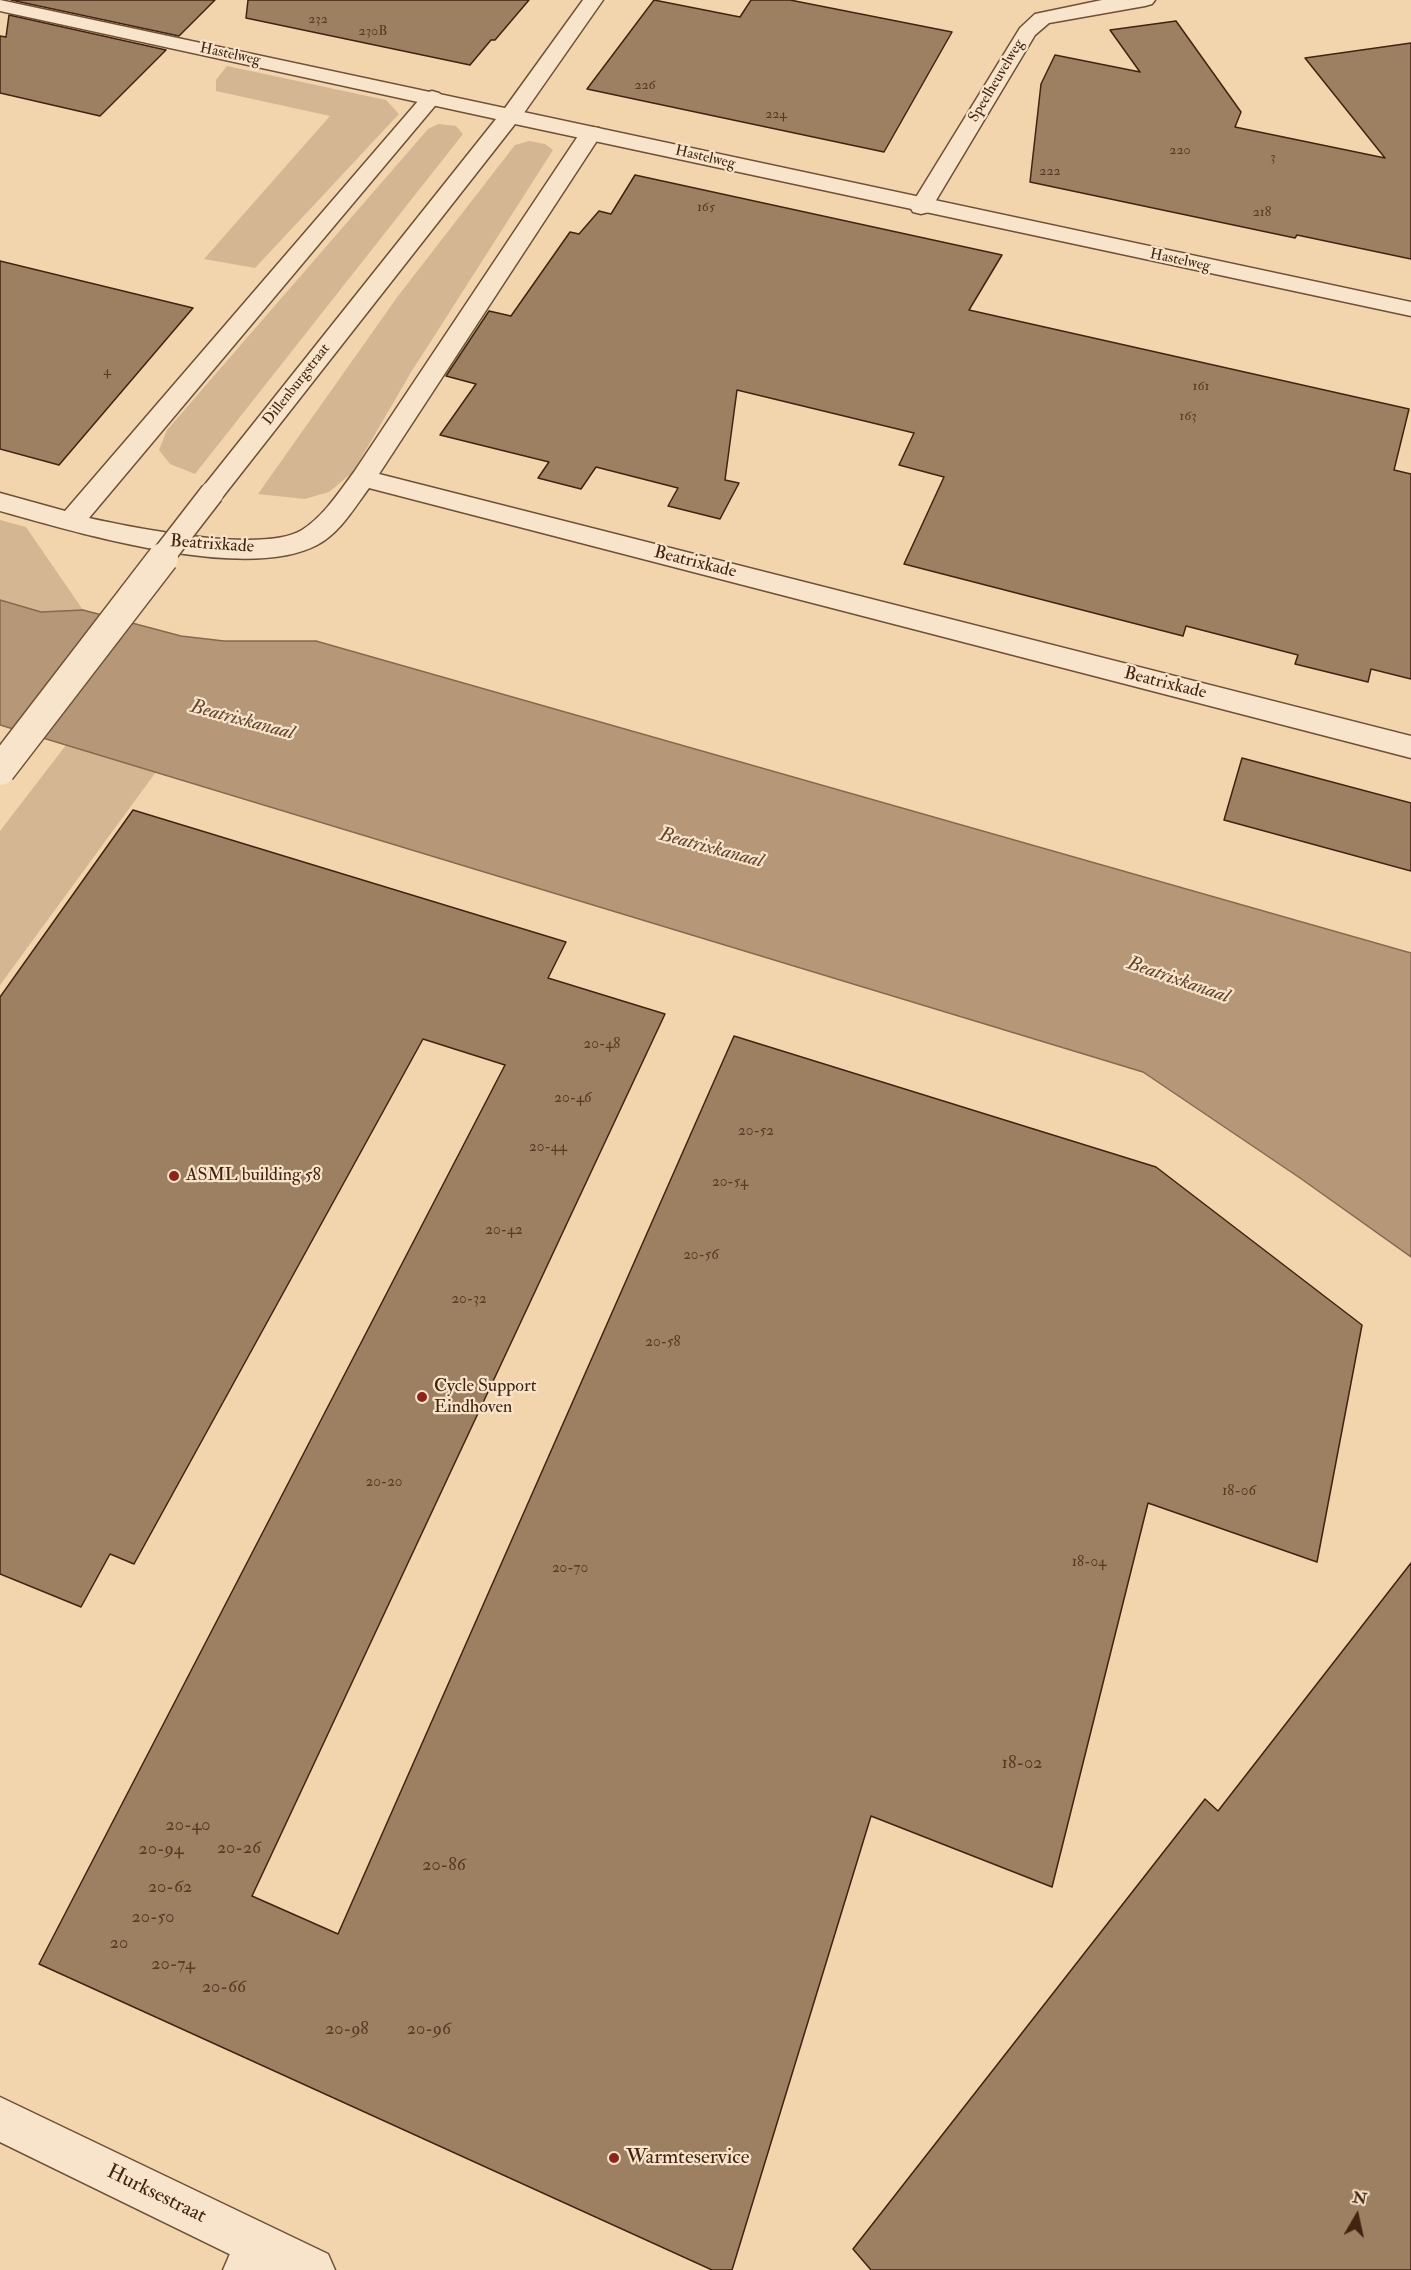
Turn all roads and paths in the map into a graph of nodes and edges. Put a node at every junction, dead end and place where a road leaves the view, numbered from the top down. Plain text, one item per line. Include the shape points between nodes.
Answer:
1 (593, 0) edge
2 (1145, 0) edge
3 (0, 4) edge
4 (432, 97) junction
5 (512, 115) junction
6 (591, 133) junction
7 (921, 207) junction
8 (1411, 309) edge
9 (363, 478) junction
10 (0, 502) edge
11 (71, 522) junction
12 (1411, 747) edge
13 (0, 770) edge
14 (0, 2119) edge
15 (250, 2256) edge
16 (312, 2270) edge

1 - 5 street, Dillenburgstraat
2 - 7 street, Speelheuvelweg via 1042,18 1028,32
3 - 4 street, Hastelweg
4 - 5 street, Hastelweg
4 - 11 street
5 - 6 street, Hastelweg
5 - 13 street, Dillenburgstraat, bridge via 212,493
6 - 7 street, Hastelweg
6 - 9 street
7 - 8 street, Hastelweg
9 - 11 street, Beatrixkade via 339,511 311,537 275,548 210,549 134,538
9 - 12 street, Beatrixkade
10 - 11 street, Beatrixkade
14 - 15 street, Hurksestraat
15 - 16 street, Hurksestraat

